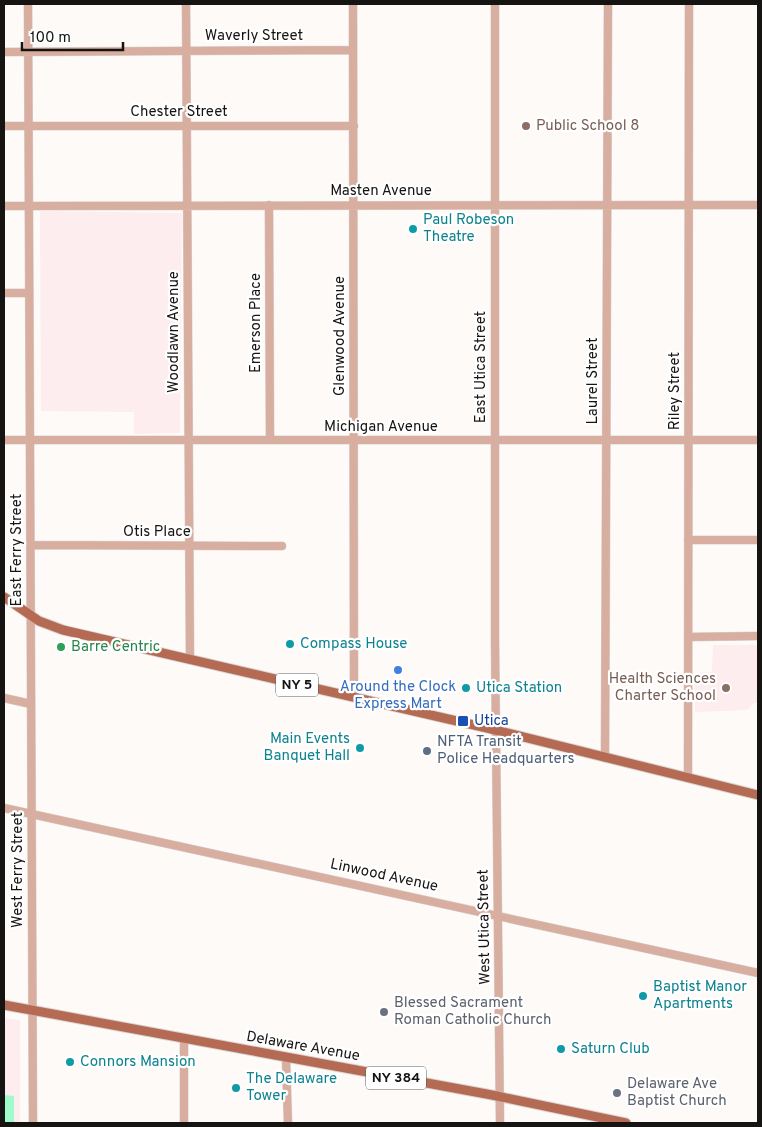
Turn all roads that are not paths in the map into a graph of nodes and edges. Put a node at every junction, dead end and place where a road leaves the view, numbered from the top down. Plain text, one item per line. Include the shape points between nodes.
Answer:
1 (28, 4) edge
2 (186, 4) edge
3 (354, 4) edge
4 (495, 4) edge
5 (608, 4) edge
6 (689, 4) edge
7 (187, 50) junction
8 (354, 50) junction
9 (28, 51) junction
10 (4, 52) edge
11 (4, 126) edge
12 (28, 126) junction
13 (187, 126) junction
14 (354, 126) junction
15 (495, 204) junction
16 (608, 204) junction
17 (188, 205) junction
18 (269, 205) junction
19 (354, 205) junction
20 (688, 205) junction
21 (758, 205) edge
22 (4, 206) edge
23 (29, 206) junction
24 (29, 293) junction
25 (4, 294) edge
26 (4, 440) edge
27 (30, 440) junction
28 (188, 440) junction
29 (270, 440) junction
30 (607, 440) junction
31 (688, 440) junction
32 (758, 440) edge
33 (354, 441) junction
34 (494, 441) junction
35 (688, 540) junction
36 (758, 540) edge
37 (31, 545) junction
38 (189, 546) junction
39 (282, 546) dead end
40 (4, 597) edge
41 (31, 617) junction
42 (758, 636) edge
43 (688, 637) junction
44 (190, 660) junction
45 (354, 697) junction
46 (4, 698) edge
47 (31, 704) junction
48 (496, 730) junction
49 (605, 758) junction
50 (688, 778) junction
51 (758, 794) edge
52 (4, 808) edge
53 (32, 814) junction
54 (498, 915) junction
55 (758, 973) edge
56 (4, 1006) edge
57 (33, 1010) junction
58 (184, 1039) junction
59 (286, 1059) junction
60 (500, 1097) junction
61 (33, 1123) edge
62 (184, 1123) edge
63 (288, 1123) edge
64 (500, 1123) edge
65 (626, 1123) edge

1 - 9 street, East Ferry Street
2 - 7 street, Woodlawn Avenue
3 - 8 street, Glenwood Avenue
4 - 15 street, East Utica Street
5 - 16 street, Laurel Street
6 - 20 street, Riley Street
7 - 8 street, Waverly Street
7 - 9 street, Waverly Street
7 - 13 street, Woodlawn Avenue
8 - 14 street, Glenwood Avenue
9 - 10 street, Waverly Street
9 - 12 street, East Ferry Street
11 - 12 street, Chester Street
12 - 13 street, Chester Street
12 - 23 street, East Ferry Street
13 - 14 street, Chester Street
13 - 17 street, Woodlawn Avenue
14 - 19 street, Glenwood Avenue
15 - 16 street, Masten Avenue
15 - 19 street, Masten Avenue
15 - 34 street, East Utica Street
16 - 20 street, Masten Avenue
16 - 30 street, Laurel Street
17 - 18 street, Masten Avenue
17 - 23 street, Masten Avenue
17 - 28 street, Woodlawn Avenue
18 - 19 street, Masten Avenue
18 - 29 street, Emerson Place
19 - 33 street, Glenwood Avenue
20 - 21 street, Masten Avenue
20 - 31 street, Riley Street
22 - 23 street, Masten Avenue
23 - 24 street, East Ferry Street
24 - 25 street
24 - 27 street, East Ferry Street
26 - 27 street, Michigan Avenue
27 - 28 street, Michigan Avenue
27 - 37 street, East Ferry Street
28 - 29 street, Michigan Avenue
28 - 38 street, Woodlawn Avenue
29 - 33 street, Michigan Avenue
30 - 31 street, Michigan Avenue
30 - 34 street, Michigan Avenue
30 - 49 street, Laurel Street
31 - 32 street, Michigan Avenue
31 - 35 street, Riley Street
33 - 34 street, Michigan Avenue
33 - 45 street, Glenwood Avenue
34 - 48 street, East Utica Street
35 - 36 street
35 - 43 street, Riley Street
37 - 38 street, Otis Place
37 - 41 street, East Ferry Street
38 - 39 street, Otis Place
38 - 44 street, Woodlawn Avenue
40 - 41 main road, NY 5
41 - 44 main road, NY 5 via 47,626
41 - 47 street, West Ferry Street
42 - 43 street
43 - 50 street, Riley Street
44 - 45 main road, NY 5
45 - 48 main road, NY 5
46 - 47 street
47 - 53 street, West Ferry Street
48 - 49 main road, NY 5
48 - 54 street, West Utica Street
49 - 50 main road, NY 5
50 - 51 main road, NY 5
52 - 53 street, Linwood Avenue
53 - 54 street, Linwood Avenue
53 - 57 street, West Ferry Street
54 - 55 street, Linwood Avenue
54 - 60 street, West Utica Street
56 - 57 main road, Delaware Avenue / NY 384
57 - 58 main road, Delaware Avenue / NY 384
57 - 61 street, West Ferry Street
58 - 59 main road, Delaware Avenue / NY 384
58 - 62 street
59 - 60 main road, Delaware Avenue / NY 384
59 - 63 street
60 - 64 street, West Utica Street
60 - 65 main road, Delaware Avenue / NY 384

